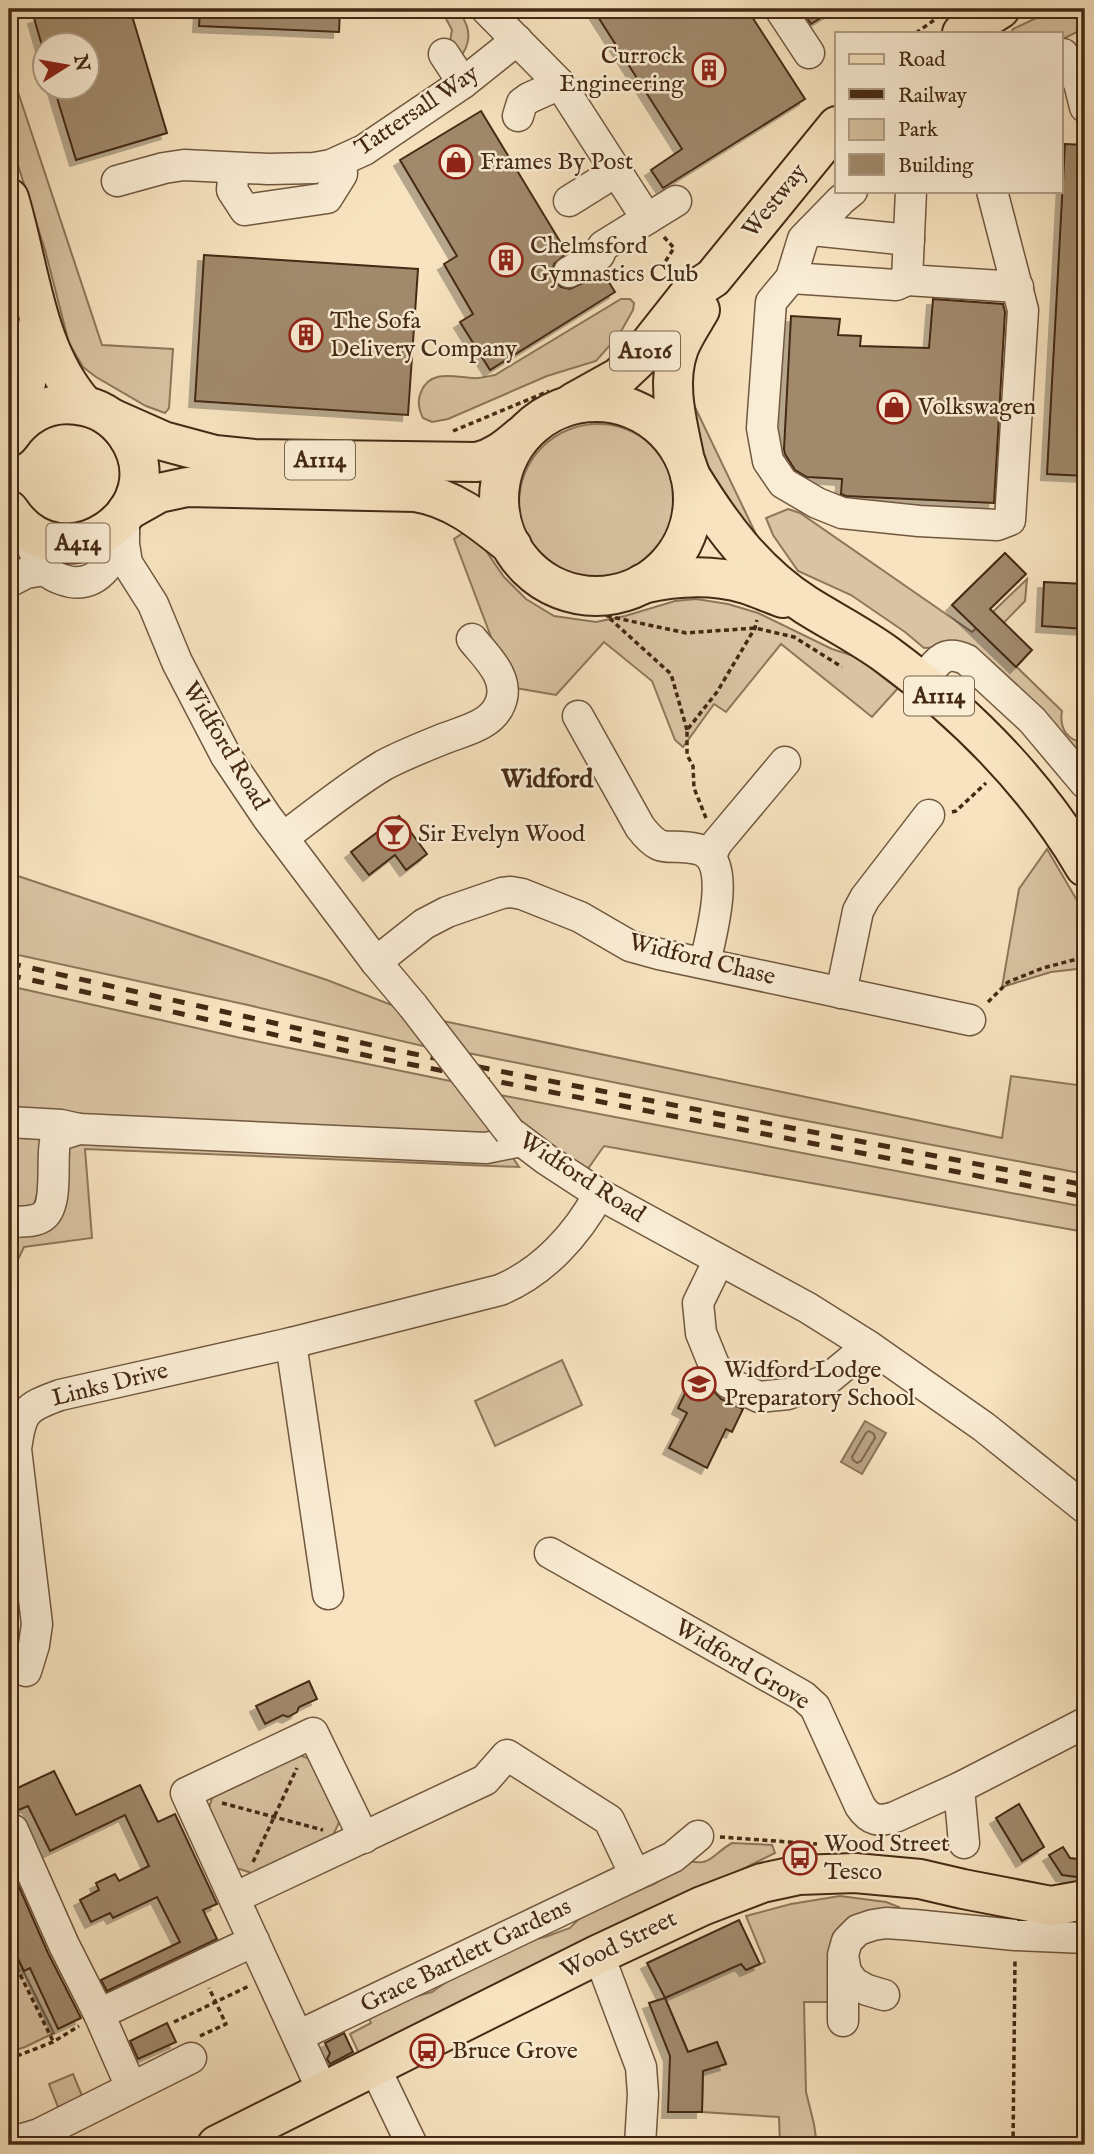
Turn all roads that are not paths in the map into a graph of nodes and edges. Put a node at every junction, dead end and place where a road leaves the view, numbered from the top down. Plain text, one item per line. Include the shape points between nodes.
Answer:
1 (486, 9) edge
2 (780, 9) edge
3 (517, 40) junction
4 (1070, 50) edge
5 (809, 53) dead end
6 (444, 54) dead end
7 (463, 83) junction
8 (560, 84) junction
9 (1085, 107) edge
10 (518, 116) dead end
11 (835, 128) edge
12 (354, 150) junction
13 (234, 168) junction
14 (617, 171) junction
15 (117, 181) dead end
16 (851, 192) edge
17 (911, 192) edge
18 (992, 192) edge
19 (9, 198) edge
20 (569, 201) dead end
21 (676, 201) dead end
22 (647, 219) junction
23 (812, 230) junction
24 (909, 240) junction
25 (569, 272) dead end
26 (713, 278) junction
27 (791, 278) junction
28 (907, 280) junction
29 (1018, 288) junction
30 (38, 320) junction
31 (561, 397) junction
32 (97, 412) junction
33 (527, 431) junction
34 (10, 435) edge
35 (687, 468) junction
36 (125, 520) junction
37 (17, 521) edge
38 (512, 546) junction
39 (45, 570) junction
40 (9, 582) edge
41 (84, 582) junction
42 (642, 584) junction
43 (805, 604) junction
44 (472, 639) dead end
45 (167, 642) junction
46 (922, 682) junction
47 (578, 716) dead end
48 (785, 762) dead end
49 (1085, 783) edge
50 (929, 815) road end
51 (284, 837) junction
52 (714, 849) junction
53 (1085, 867) edge
54 (376, 962) junction
55 (705, 963) junction
56 (841, 992) junction
57 (970, 1020) road end
58 (9, 1122) edge
59 (79, 1129) junction
60 (515, 1137) junction
61 (599, 1194) junction
62 (9, 1222) edge
63 (719, 1259) junction
64 (291, 1343) junction
65 (868, 1346) junction
66 (1085, 1508) edge
67 (550, 1553) dead end
68 (328, 1594) dead end
69 (26, 1671) dead end
70 (1085, 1723) edge
71 (959, 1788) junction
72 (9, 1832) edge
73 (698, 1836) dead end
74 (364, 1838) junction
75 (964, 1843) dead end
76 (635, 1875) junction
77 (234, 1898) junction
78 (1068, 1903) edge
79 (1085, 1927) edge
80 (1085, 1938) edge
81 (254, 1941) junction
82 (597, 1955) junction
83 (843, 1955) junction
84 (884, 1995) dead end
85 (99, 2014) junction
86 (842, 2021) dead end
87 (298, 2036) junction
88 (192, 2049) road end
89 (374, 2066) junction
90 (131, 2087) junction
91 (323, 2092) junction
92 (9, 2143) edge
93 (216, 2145) edge
94 (412, 2145) edge
95 (640, 2145) edge

1 - 3 street
2 - 5 street
3 - 7 street, Tattersall Way
3 - 8 street
4 - 9 street
6 - 7 street
7 - 12 street, Tattersall Way
8 - 10 street via 522,103
8 - 14 street via 603,136
11 - 26 main road, Westway / A1016
12 - 13 street, Tattersall Way via 331,165 314,168
12 - 13 street via 327,198 245,209 232,190
13 - 15 street, Tattersall Way via 184,165
14 - 20 street
14 - 22 street
16 - 23 street
17 - 24 street
18 - 29 street
19 - 30 main road, A414
21 - 22 street
22 - 25 street via 602,242 599,255
23 - 24 street
23 - 27 street via 803,239
24 - 28 street
26 - 31 main road, Westway / A1016 via 691,293 619,377
26 - 35 main road, Westway / A1016 via 679,347 672,373
27 - 28 street via 896,285
27 - 29 street via 771,302 762,428 768,461 783,483 817,503 842,513 919,522 997,525 1010,520 1023,310
28 - 29 street
30 - 32 main road, A414 via 72,391
30 - 34 main road, A414 via 21,407
31 - 33 main road, A1114
31 - 35 main road, A1114 via 576,404 613,403 651,419 667,433
32 - 33 main road, A1114 via 203,453 254,459 477,462 504,451
32 - 34 main road, A414 via 61,404 44,408
32 - 36 main road, A414 via 127,436 136,458 137,489
33 - 38 main road, A1114 via 509,456 500,487 502,520
35 - 42 main road, A1114 via 692,510 684,539 664,567
35 - 43 main road, A1114 via 734,541 758,567
36 - 37 main road, A414 via 81,543 40,538
36 - 38 main road, A1114 via 159,493 187,487 415,492 449,501
36 - 41 street via 110,562
36 - 45 street, Widford Road via 127,563 153,604
37 - 39 street
38 - 42 main road, A1114 via 537,575 571,592 607,595
39 - 40 street
39 - 41 street, Widford Road via 64,580
41 - 45 street, Widford Road via 135,594
42 - 43 main road, A1114 via 667,578 719,578
43 - 46 main road, A1114 via 857,634
44 - 51 street via 501,678 503,692 493,715 483,724 382,766
45 - 51 street, Widford Road via 226,756
46 - 49 street via 946,656 967,660 1032,720
46 - 53 main road, A1114 via 1007,761 1051,814
47 - 52 street via 651,840 661,847
48 - 52 street
50 - 56 street via 858,911
51 - 54 street, Widford Road
52 - 55 street via 717,898
54 - 55 street, Widford Chase via 447,912 511,892 580,917 630,946
54 - 60 street, Widford Road, bridge
55 - 56 street, Widford Chase
56 - 57 street, Widford Chase
58 - 59 street
59 - 60 street via 486,1148
59 - 62 street via 60,1135 55,1142 49,1211 33,1220
60 - 61 street, Widford Road
61 - 63 street, Widford Road
61 - 64 street, Links Drive via 560,1247 522,1281
63 - 65 street, Widford Road
63 - 65 street via 698,1303 701,1333 714,1365 729,1383 759,1397 788,1394 827,1380
64 - 68 street
64 - 69 street, Links Drive via 60,1395 25,1412 16,1449 37,1624
65 - 66 street, Widford Road via 984,1427
67 - 71 street, Widford Grove via 803,1696 815,1707 860,1807 874,1820 895,1817
70 - 71 street
71 - 75 street
72 - 85 street via 13,1829
73 - 76 street, Grace Bartlett Gardens via 673,1857
74 - 76 street via 485,1780 507,1755 609,1820
74 - 77 street
74 - 77 street via 313,1733 186,1793
76 - 87 street, Grace Bartlett Gardens
77 - 81 street
78 - 79 main road, Wood Street via 1065,1921
78 - 82 main road, Wood Street via 920,1879 855,1873 799,1875 730,1894
80 - 83 street via 886,1923 858,1930 847,1941
81 - 85 street
81 - 87 street
82 - 89 main road, Wood Street
82 - 95 street via 641,2067
83 - 84 street via 854,1983
83 - 86 street
85 - 90 street
87 - 91 street
88 - 90 street
89 - 91 main road, Wood Street
89 - 94 street
90 - 92 street via 40,2134
91 - 93 main road, Wood Street

